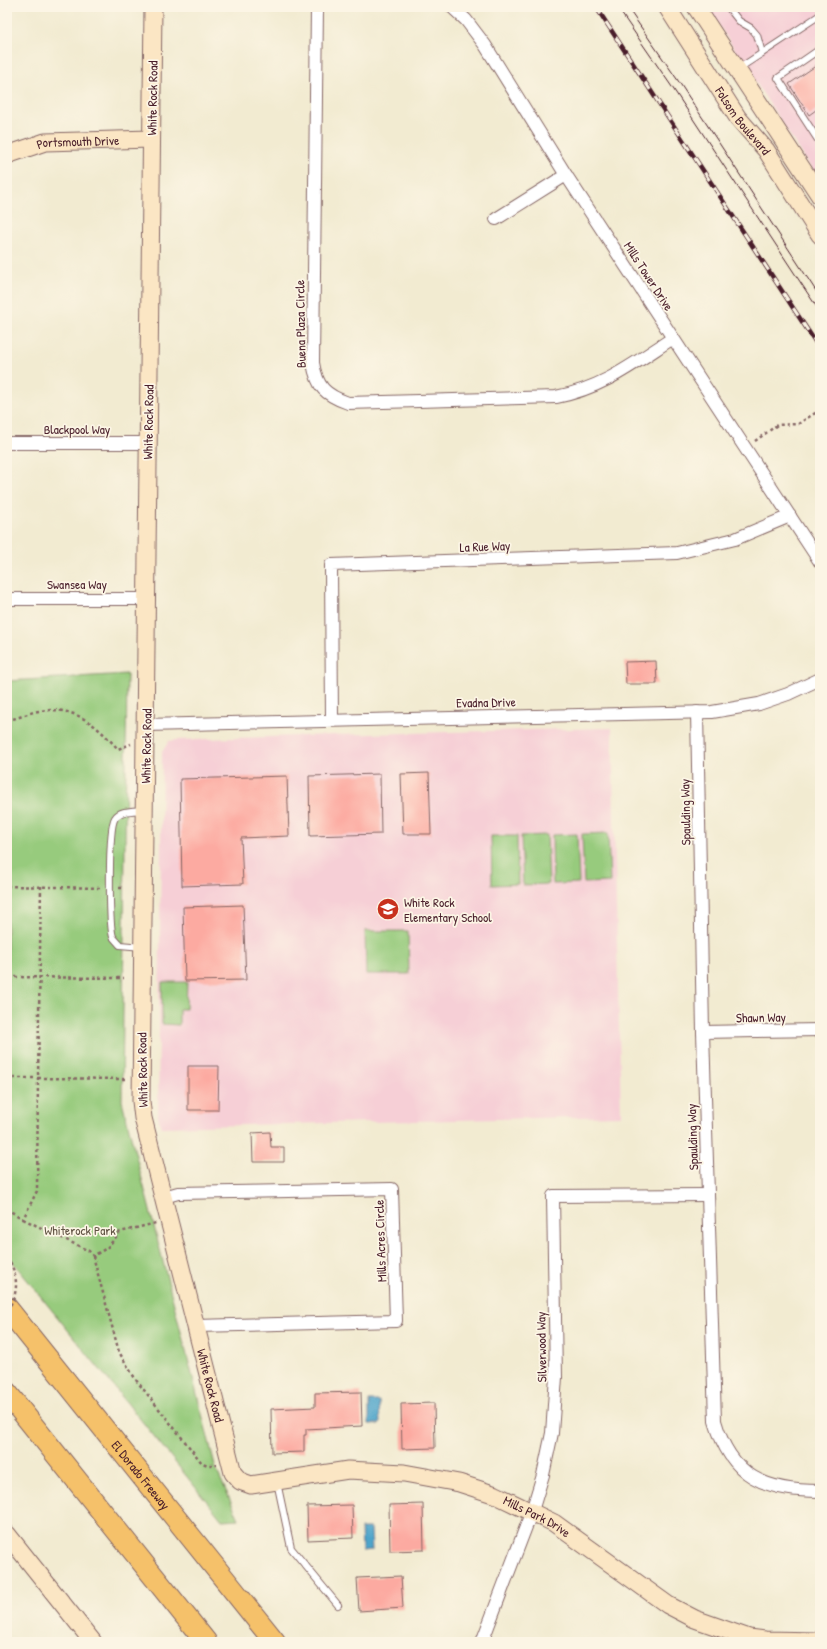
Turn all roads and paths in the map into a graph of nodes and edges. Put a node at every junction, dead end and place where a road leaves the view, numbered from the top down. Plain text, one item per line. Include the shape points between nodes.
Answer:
1 (153, 7) edge
2 (317, 7) edge
3 (452, 7) edge
4 (667, 7) edge
5 (680, 7) edge
6 (696, 7) edge
7 (728, 7) edge
8 (820, 15) edge
9 (820, 49) edge
10 (762, 53) junction
11 (737, 70) junction
12 (151, 139) junction
13 (820, 142) edge
14 (7, 155) edge
15 (566, 175) junction
16 (817, 186) edge
17 (496, 219) dead end
18 (820, 235) edge
19 (673, 338) junction
20 (820, 410) edge
21 (7, 443) edge
22 (148, 443) junction
23 (745, 448) junction
24 (790, 516) junction
25 (820, 562) edge
26 (147, 599) junction
27 (7, 600) edge
28 (820, 679) edge
29 (698, 712) junction
30 (7, 719) edge
31 (332, 720) junction
32 (146, 725) junction
33 (128, 745) dead end
34 (144, 809) junction
35 (7, 886) edge
36 (41, 886) junction
37 (104, 888) dead end
38 (118, 888) dead end
39 (125, 888) dead end
40 (142, 947) junction
41 (39, 976) junction
42 (124, 978) dead end
43 (7, 1006) edge
44 (820, 1030) edge
45 (703, 1032) junction
46 (7, 1078) edge
47 (38, 1078) junction
48 (125, 1080) dead end
49 (708, 1195) junction
50 (164, 1197) junction
51 (7, 1209) edge
52 (23, 1219) junction
53 (156, 1223) dead end
54 (93, 1256) junction
55 (7, 1257) edge
56 (7, 1309) edge
57 (196, 1326) junction
58 (7, 1393) edge
59 (218, 1465) dead end
60 (233, 1473) joint
61 (277, 1480) junction
62 (820, 1491) edge
63 (532, 1511) junction
64 (7, 1534) edge
65 (338, 1605) dead end
66 (820, 1641) edge
67 (93, 1642) edge
68 (206, 1642) edge
69 (275, 1642) edge
70 (482, 1642) edge
71 (796, 1642) edge

1 - 12 street, White Rock Road
2 - 19 street, Buena Plaza Circle via 313,363 315,378 323,390 334,398 348,403 556,397 600,384
3 - 15 street, Mills Tower Drive via 466,20 485,45
4 - 18 street, Folsom Boulevard via 738,118 766,150
5 - 11 street via 722,71
6 - 11 street, Folsom Boulevard
7 - 10 lane via 739,21 757,35
8 - 10 lane
9 - 13 lane via 778,78
10 - 11 lane
11 - 16 street, Folsom Boulevard
12 - 14 street, Portsmouth Drive via 46,142
12 - 22 street, White Rock Road
15 - 17 street
15 - 19 street, Mills Tower Drive
19 - 23 street, Mills Tower Drive
20 - 23 path via 798,424 777,425
21 - 22 street, Blackpool Way
22 - 26 street, White Rock Road
23 - 24 street, Mills Tower Drive
24 - 25 street, Mills Tower Drive
24 - 31 street, La Rue Way via 735,540 677,553 331,565
26 - 27 street, Swansea Way
26 - 32 street, White Rock Road
28 - 29 street, Evadna Drive via 759,704
29 - 31 street, Evadna Drive
29 - 45 street, Spaulding Way
30 - 33 path via 49,709 67,712 91,722 118,749
31 - 32 street, Evadna Drive
32 - 34 street, White Rock Road
34 - 40 street, White Rock Road
34 - 40 lane via 123,812 114,819 111,829 113,937 120,945
35 - 36 path
36 - 37 path
36 - 41 path
38 - 39 path
40 - 50 street, White Rock Road via 141,1101 143,1118
41 - 42 path
41 - 43 path via 8,977
41 - 47 path
44 - 45 street, Shawn Way
45 - 49 street, Spaulding Way
46 - 47 path
47 - 48 path
47 - 52 path via 37,1191
49 - 62 street, Spaulding Way via 713,1406 719,1436 734,1461 758,1480 786,1490
49 - 63 street, Silverwood Way via 552,1196 555,1405 552,1434
50 - 57 street, White Rock Road
50 - 57 street, Mills Acres Circle via 178,1193 392,1189 396,1321
51 - 52 path
52 - 54 path via 89,1251
53 - 54 path via 120,1232 107,1248
54 - 59 path via 119,1352 136,1380 202,1463
55 - 56 path, bridge via 17,1280 12,1304
56 - 69 highway, El Dorado Freeway
57 - 60 street, White Rock Road
58 - 68 highway
60 - 61 street, Mills Park Drive via 240,1481 251,1485
61 - 63 street, Mills Park Drive via 348,1470 404,1473 459,1483 496,1495
61 - 65 lane via 291,1548
63 - 70 street, Silverwood Way
63 - 71 street, Mills Park Drive via 571,1533 668,1605 695,1619 749,1638
64 - 67 street
66 - 71 street, Mills Park Drive

